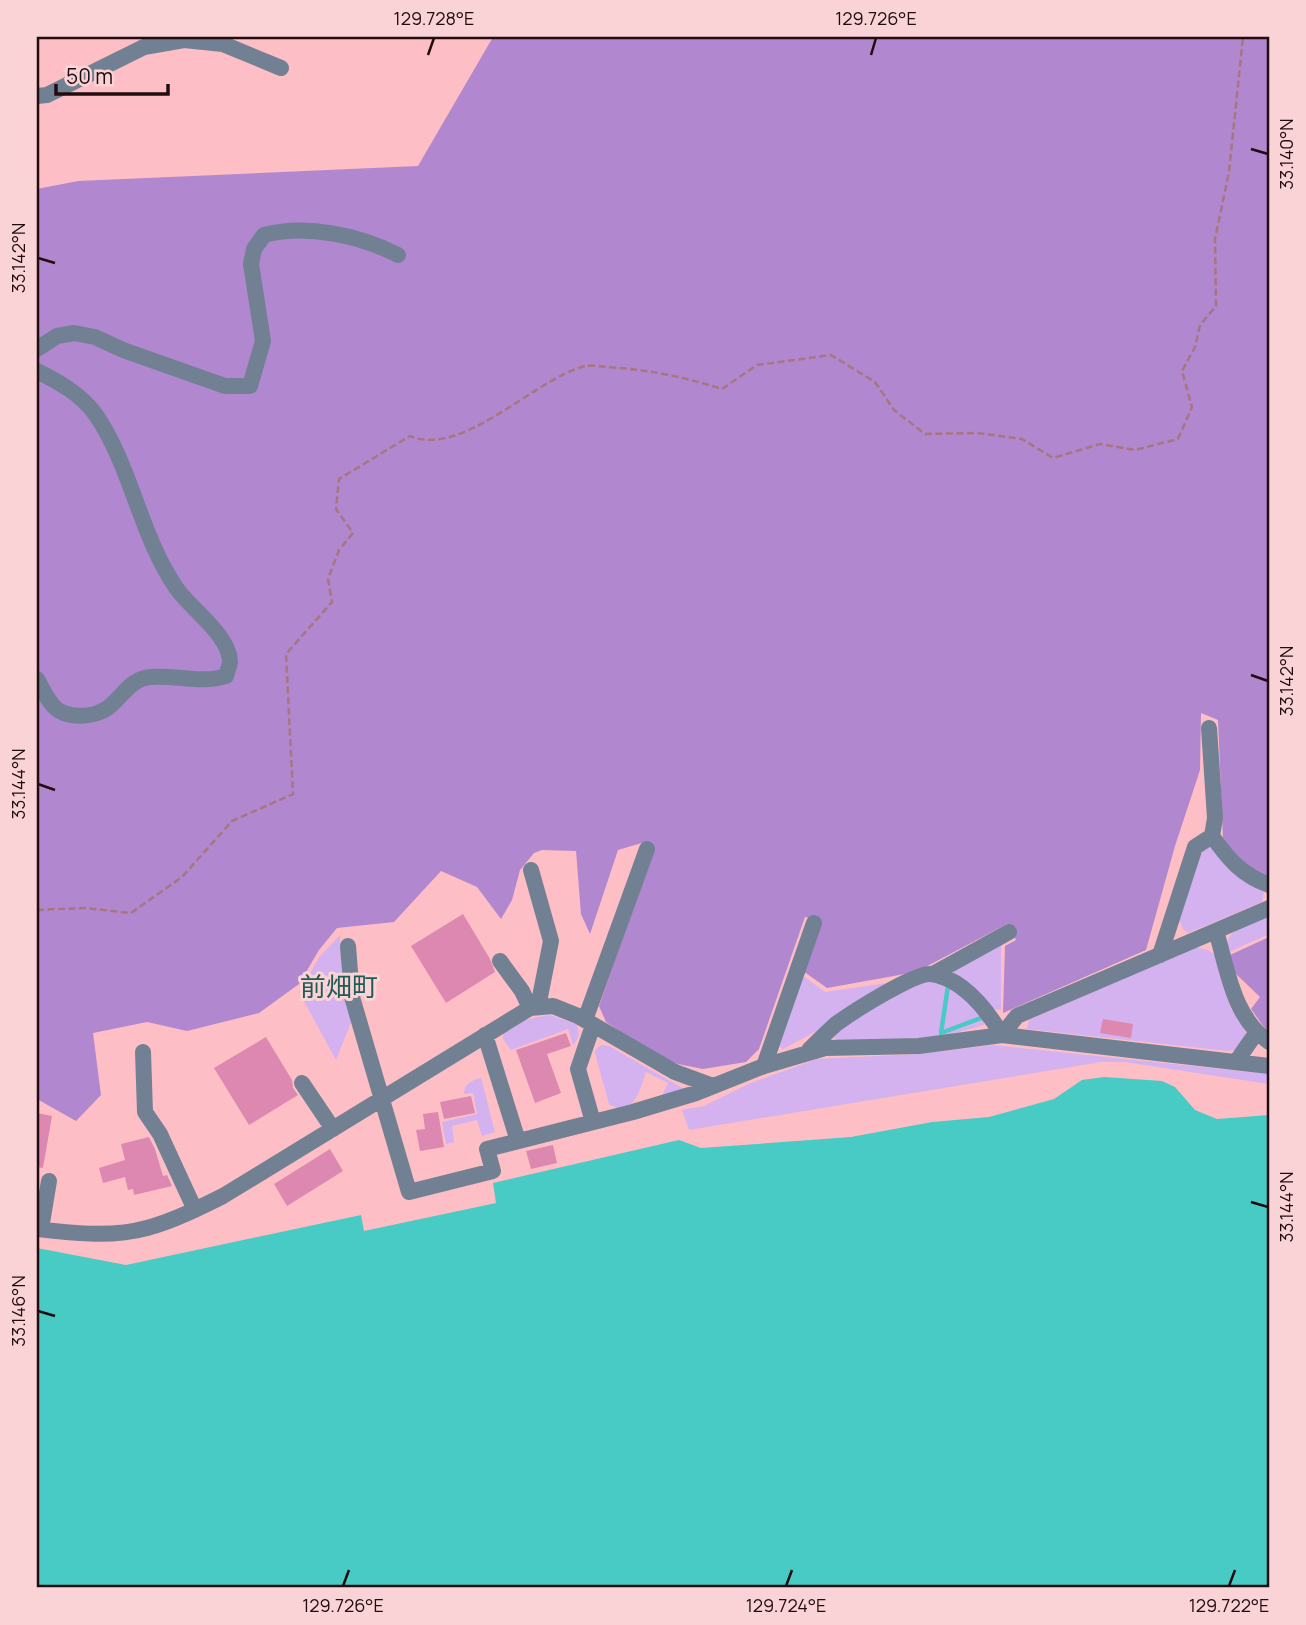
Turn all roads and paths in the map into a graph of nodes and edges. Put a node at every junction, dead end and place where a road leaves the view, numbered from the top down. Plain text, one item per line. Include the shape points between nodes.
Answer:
1 (1243, 37) edge
2 (281, 68) dead end
3 (37, 96) edge
4 (398, 255) dead end
5 (37, 349) edge
6 (37, 371) edge
7 (37, 679) edge
8 (1209, 728) dead end
9 (1212, 836) junction
10 (647, 849) dead end
11 (531, 870) dead end
12 (1269, 885) edge
13 (1269, 908) edge
14 (37, 909) edge
15 (814, 923) dead end
16 (1009, 932) dead end
17 (1216, 932) junction
18 (348, 946) dead end
19 (1160, 955) junction
20 (500, 961) dead end
21 (933, 974) junction
22 (534, 1008) junction
23 (589, 1023) junction
24 (485, 1035) junction
25 (1002, 1035) junction
26 (1263, 1037) edge
27 (143, 1052) dead end
28 (804, 1054) junction
29 (1236, 1062) junction
30 (764, 1066) junction
31 (1269, 1066) edge
32 (302, 1083) dead end
33 (713, 1086) junction
34 (381, 1100) junction
35 (593, 1122) junction
36 (333, 1129) junction
37 (518, 1141) junction
38 (49, 1181) dead end
39 (195, 1210) junction
40 (39, 1229) edge

1 - 14 path via 1229,172 1215,239 1216,306 1200,325 1182,371 1192,407 1178,439 1135,450 1100,444 1053,458 1022,439 978,433 925,434 894,410 875,382 831,355 757,365 722,389 683,377 586,366 460,434 421,440 410,436 339,480 336,509 354,533 339,550 328,579 332,602 286,654 293,794 232,821 182,877 131,913
2 - 3 street via 223,44 184,40 144,47
4 - 5 street via 378,244 337,235 281,231 264,235 251,264 263,341 250,386 225,386 74,333 57,336
6 - 7 street via 65,385 95,414 177,590 219,635 230,660 226,676 212,680 150,677 134,681 101,713 77,717 57,710
8 - 9 street
9 - 12 street via 1251,879
9 - 19 street via 1195,847
10 - 23 street
11 - 22 street via 551,941
13 - 17 street
15 - 30 street
16 - 21 street
17 - 19 street
17 - 26 street via 1237,1004
18 - 34 street via 352,997
19 - 25 street via 1017,1016
20 - 22 street
21 - 25 street via 955,983 989,1014
21 - 28 street via 886,993 836,1024
22 - 23 street via 553,1006
22 - 24 street
23 - 33 street via 675,1072
23 - 35 street via 578,1069
24 - 34 street
24 - 37 street
25 - 28 street via 919,1046 825,1048
25 - 29 street
26 - 29 street
27 - 39 street via 145,1112 160,1133
28 - 30 street
29 - 31 street
30 - 33 street
32 - 36 street
33 - 35 street
34 - 36 street
34 - 37 street via 409,1192 493,1171 487,1149
35 - 37 street
36 - 39 street
38 - 40 street
39 - 40 street via 145,1228 88,1234

